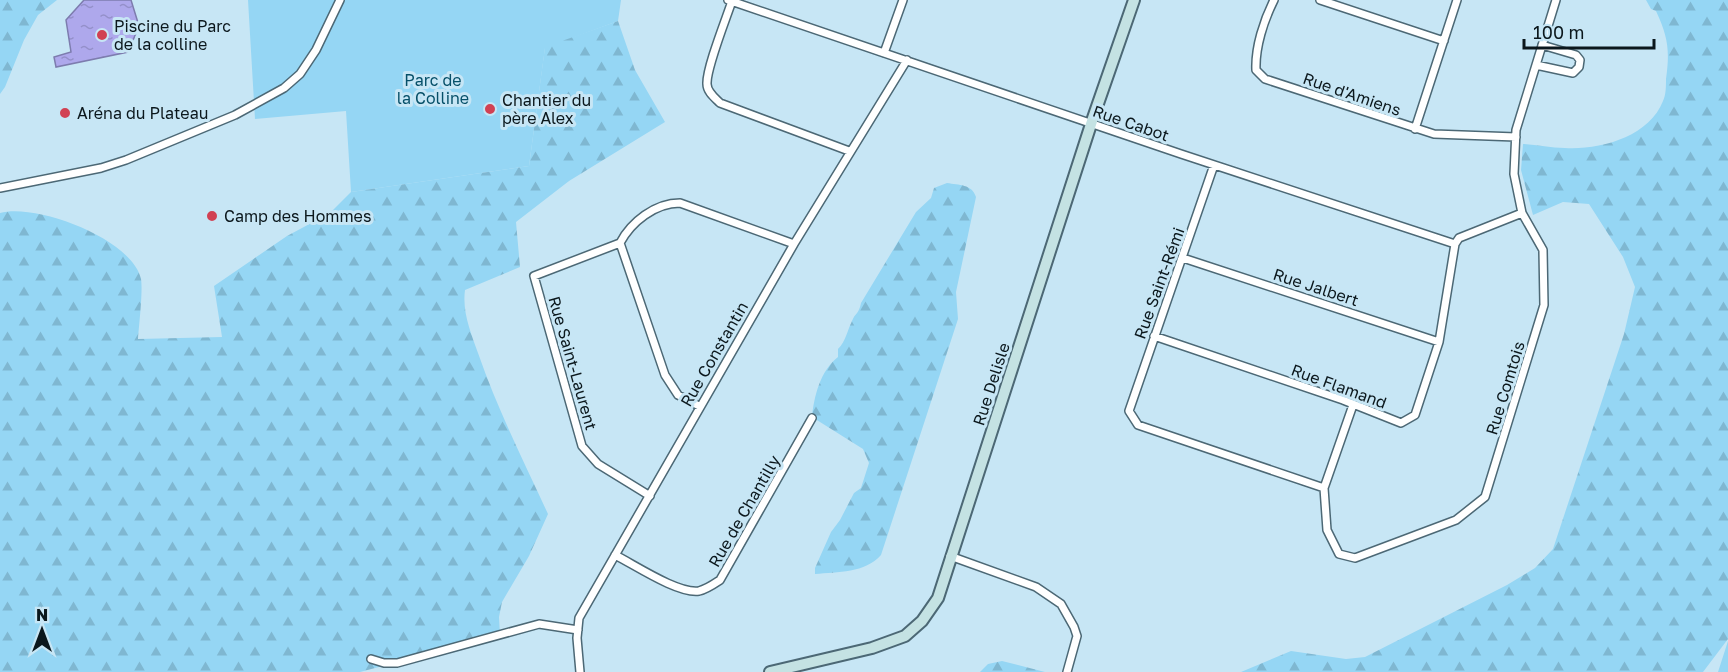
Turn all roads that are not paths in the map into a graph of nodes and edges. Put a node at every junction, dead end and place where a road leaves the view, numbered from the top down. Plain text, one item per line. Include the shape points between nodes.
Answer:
1 (340, 0) edge
2 (903, 0) edge
3 (1134, 0) edge
4 (1274, 0) edge
5 (1320, 0) edge
6 (1457, 0) edge
7 (1556, 0) edge
8 (730, 1) edge
9 (1444, 41) junction
10 (1542, 45) junction
11 (884, 53) junction
12 (907, 60) junction
13 (1536, 65) junction
14 (1092, 123) junction
15 (1415, 129) junction
16 (1516, 137) junction
17 (849, 152) junction
18 (1214, 165) junction
19 (0, 188) edge
20 (1522, 213) junction
21 (620, 243) junction
22 (794, 244) junction
23 (1455, 244) junction
24 (1183, 258) junction
25 (1154, 336) junction
26 (1439, 342) junction
27 (1353, 405) junction
28 (699, 406) junction
29 (812, 417) dead end
30 (1324, 488) junction
31 (650, 496) junction
32 (615, 555) junction
33 (950, 556) junction
34 (578, 630) junction
35 (371, 659) dead end
36 (580, 672) edge
37 (770, 672) edge
38 (1067, 672) edge

1 - 19 street via 309,62 284,88 235,115 126,160
2 - 11 street
3 - 14 street, Rue Delisle
4 - 15 street, Rue d'Amiens via 1256,59 1256,70 1265,79
5 - 9 street
6 - 9 street
7 - 10 street, Rue Comtois
8 - 11 street, Rue Cabot
8 - 17 street via 709,71 707,85 711,94 720,104
9 - 15 street
10 - 13 street, Rue Comtois
10 - 13 street via 1576,55 1580,60 1578,67 1573,73
11 - 12 street, Rue Cabot
12 - 14 street, Rue Cabot
12 - 17 street, Rue Constantin
13 - 16 street, Rue Comtois
14 - 18 street, Rue Cabot
14 - 33 street, Rue Delisle
15 - 16 street, Rue d'Amiens via 1434,134
16 - 20 street, Rue Comtois via 1514,174
17 - 22 street, Rue Constantin
18 - 23 street, Rue Cabot
18 - 24 street, Rue Saint-Rémi
20 - 23 street via 1459,238
20 - 30 street, Rue Comtois via 1543,250 1544,305 1485,497 1456,520 1355,558 1339,554 1327,530
21 - 22 street via 639,220 663,206 680,204
21 - 28 street via 665,375 678,394
21 - 31 street, Rue Saint-Laurent via 534,276 582,446 598,464
22 - 28 street, Rue Constantin
23 - 26 street, Rue Flamand
24 - 25 street, Rue Saint-Rémi
24 - 26 street, Rue Jalbert
25 - 27 street, Rue Flamand
25 - 30 street, Rue Saint-Rémi via 1129,411 1138,425
26 - 27 street, Rue Flamand via 1415,415 1401,423
27 - 30 street
28 - 31 street, Rue Constantin
29 - 32 street, Rue de Chantilly via 720,580 699,591 690,591
31 - 32 street, Rue Constantin
32 - 34 street, Rue Constantin via 579,618
33 - 37 street, Rue Delisle via 938,598 922,621 905,636 872,648
33 - 38 street via 1036,587 1061,604 1077,636
34 - 35 street via 539,624 397,663
34 - 36 street, Rue Constantin

